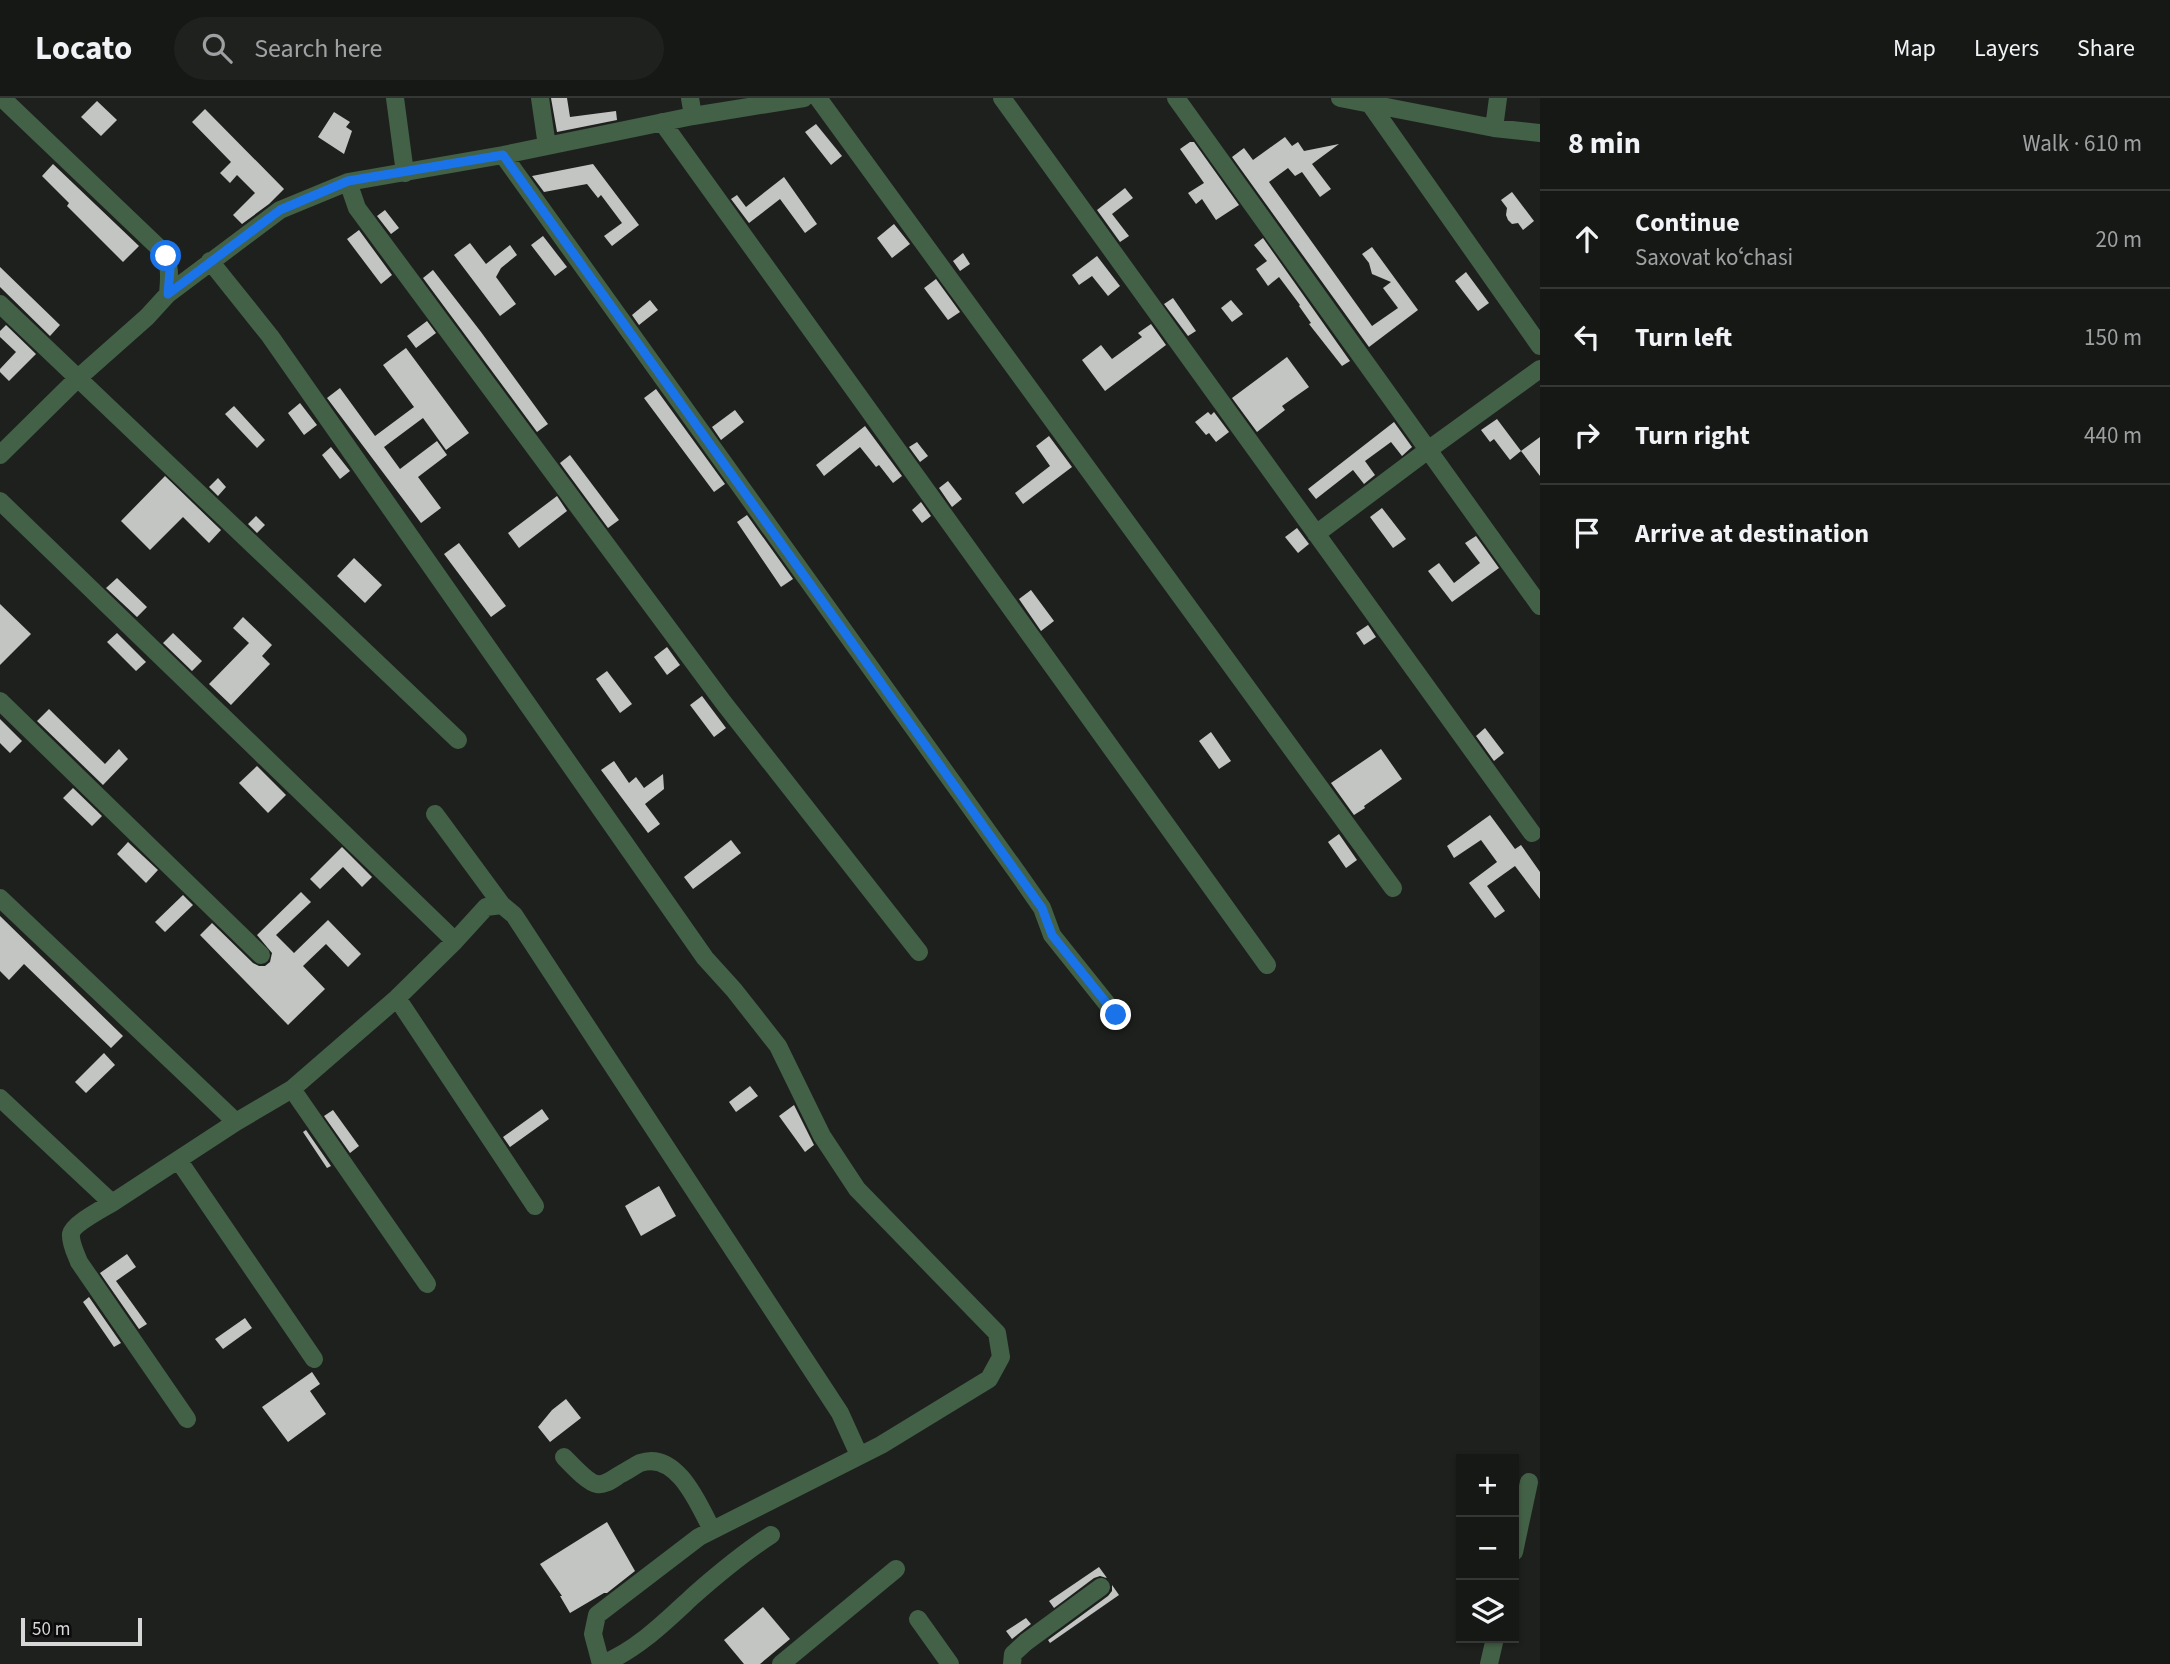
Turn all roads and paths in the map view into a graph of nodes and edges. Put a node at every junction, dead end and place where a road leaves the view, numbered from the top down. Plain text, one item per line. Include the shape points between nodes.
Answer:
1 (2, 98) edge
2 (395, 98) edge
3 (540, 98) edge
4 (804, 98) edge
5 (818, 98) edge
6 (1002, 98) edge
7 (1176, 98) edge
8 (1498, 98) edge
9 (777, 99) edge
10 (1354, 100) edge
11 (692, 107) edge
12 (662, 122) junction
13 (1494, 128) junction
14 (1540, 132) edge
15 (547, 146) junction
16 (503, 155) junction
17 (405, 173) junction
18 (348, 181) junction
19 (210, 261) junction
20 (168, 294) junction
21 (0, 304) edge
22 (1540, 346) edge
23 (1540, 369) edge
24 (77, 379) junction
25 (1428, 450) junction
26 (0, 455) edge
27 (0, 501) edge
28 (1316, 534) junction
29 (1540, 606) edge
30 (0, 701) edge
31 (458, 740) dead end
32 (435, 814) dead end
33 (1531, 833) dead end
34 (1393, 888) dead end
35 (0, 898) edge
36 (502, 905) junction
37 (456, 942) junction
38 (919, 952) dead end
39 (261, 955) dead end
40 (1267, 965) dead end
41 (397, 998) junction
42 (1116, 1015) dead end
43 (292, 1089) junction
44 (0, 1098) edge
45 (236, 1122) junction
46 (179, 1161) junction
47 (112, 1203) junction
48 (535, 1206) dead end
49 (427, 1284) dead end
50 (314, 1359) dead end
51 (187, 1419) dead end
52 (859, 1455) junction
53 (564, 1457) dead end
54 (1529, 1482) dead end
55 (1519, 1529) edge
56 (712, 1530) junction
57 (771, 1535) dead end
58 (896, 1569) dead end
59 (1101, 1587) dead end
60 (918, 1619) dead end
61 (1494, 1643) edge
62 (601, 1664) edge
63 (781, 1664) edge
64 (950, 1664) edge
65 (1012, 1664) edge
66 (1489, 1664) edge

1 - 20 street via 166,256
2 - 17 street
3 - 15 street
4 - 9 street
5 - 34 street
6 - 28 street
7 - 25 street
8 - 13 street
9 - 11 street
10 - 13 street
10 - 22 street
11 - 12 street
12 - 15 street
12 - 40 street
13 - 14 street
15 - 16 street
16 - 17 street
16 - 42 street via 1042,908 1052,935
17 - 18 street
18 - 19 street via 280,210
18 - 38 street via 357,208 723,702
19 - 20 street
19 - 52 street via 270,336 705,958 778,1046 822,1136 857,1189 997,1332 1001,1357 989,1379
20 - 24 street
21 - 24 street
23 - 25 street
24 - 26 street
24 - 31 street
25 - 28 street
25 - 29 street
27 - 37 street
28 - 33 street
30 - 39 street
32 - 36 street
35 - 45 street
36 - 37 street via 486,907
36 - 52 street via 514,915 840,1413
37 - 41 street
41 - 43 street
41 - 48 street
43 - 45 street
43 - 49 street
44 - 47 street
45 - 46 street
46 - 47 street
46 - 50 street
47 - 51 street via 74,1227 71,1234 79,1262
52 - 56 street
53 - 56 street via 598,1485 641,1463 660,1462 692,1491
54 - 55 street
56 - 62 street via 597,1615 593,1633
57 - 62 street via 618,1658
58 - 63 street
59 - 65 street via 1026,1642 1013,1654
60 - 64 street
61 - 66 street

